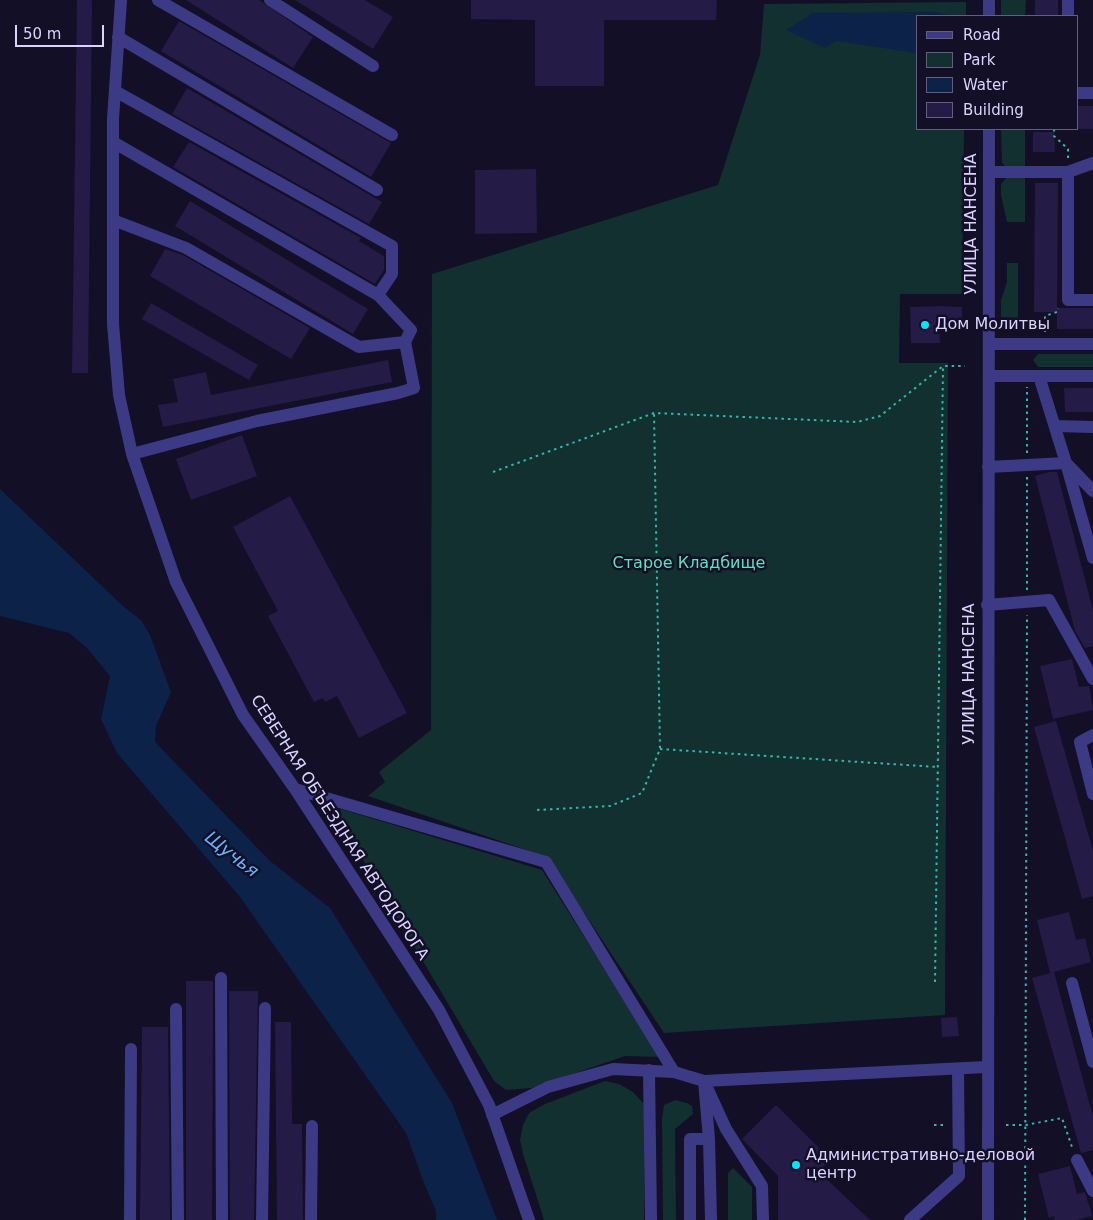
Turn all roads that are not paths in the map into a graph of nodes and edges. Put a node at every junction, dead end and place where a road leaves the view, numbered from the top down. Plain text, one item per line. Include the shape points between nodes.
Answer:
1 (121, 0) edge
2 (158, 0) edge
3 (270, 0) edge
4 (989, 0) edge
5 (1068, 0) edge
6 (989, 15) edge
7 (1068, 15) edge
8 (118, 38) junction
9 (373, 66) dead end
10 (115, 91) junction
11 (1078, 93) edge
12 (1093, 93) edge
13 (989, 130) edge
14 (392, 135) dead end
15 (113, 142) junction
16 (1093, 163) edge
17 (989, 172) junction
18 (1068, 172) junction
19 (377, 190) dead end
20 (113, 220) junction
21 (378, 295) junction
22 (1093, 300) edge
23 (405, 342) junction
24 (989, 344) junction
25 (1093, 344) edge
26 (989, 376) junction
27 (1039, 376) junction
28 (1093, 376) edge
29 (1055, 426) junction
30 (1093, 427) edge
31 (132, 454) junction
32 (1066, 463) junction
33 (988, 466) junction
34 (1093, 491) edge
35 (1093, 558) edge
36 (987, 605) junction
37 (1093, 679) edge
38 (1093, 735) edge
39 (295, 789) junction
40 (1093, 794) edge
41 (221, 978) dead end
42 (1072, 983) dead end
43 (265, 1008) dead end
44 (176, 1009) dead end
45 (131, 1049) dead end
46 (1093, 1062) edge
47 (986, 1067) junction
48 (958, 1069) junction
49 (649, 1070) junction
50 (674, 1072) junction
51 (704, 1082) junction
52 (492, 1115) junction
53 (312, 1126) dead end
54 (709, 1139) junction
55 (1077, 1160) road end
56 (1092, 1187) edge
57 (130, 1220) edge
58 (178, 1220) edge
59 (222, 1220) edge
60 (262, 1220) edge
61 (311, 1220) edge
62 (529, 1220) edge
63 (651, 1220) edge
64 (690, 1220) edge
65 (711, 1220) edge
66 (763, 1220) edge
67 (910, 1220) edge
68 (988, 1220) edge

1 - 8 street, СЕВЕРНАЯ ОБЪЕЗДНАЯ АВТОДОРОГА
2 - 14 street
3 - 9 street
4 - 6 street
5 - 7 street
8 - 10 street, СЕВЕРНАЯ ОБЪЕЗДНАЯ АВТОДОРОГА
8 - 19 street
10 - 15 street, СЕВЕРНАЯ ОБЪЕЗДНАЯ АВТОДОРОГА
10 - 21 street via 392,246 392,274
11 - 12 street
13 - 17 street, УЛИЦА НАНСЕНА
15 - 20 street, СЕВЕРНАЯ ОБЪЕЗДНАЯ АВТОДОРОГА
15 - 21 street
16 - 18 street
17 - 18 street
17 - 24 street, УЛИЦА НАНСЕНА
18 - 22 street via 1068,300
20 - 23 street via 186,248 359,347
20 - 31 street, СЕВЕРНАЯ ОБЪЕЗДНАЯ АВТОДОРОГА via 113,324 119,395
21 - 23 street via 411,330
23 - 31 street via 414,388 257,421
24 - 25 street
24 - 26 street, УЛИЦА НАНСЕНА
26 - 27 street
26 - 33 street, УЛИЦА НАНСЕНА
27 - 28 street
27 - 29 street
29 - 30 street
29 - 32 street
31 - 39 street, СЕВЕРНАЯ ОБЪЕЗДНАЯ АВТОДОРОГА via 176,582 242,716
32 - 33 street
32 - 34 street
32 - 35 street
33 - 36 street, УЛИЦА НАНСЕНА
36 - 37 street via 1049,600
36 - 47 street, УЛИЦА НАНСЕНА
38 - 40 street via 1080,742
39 - 50 street via 546,862
39 - 52 street, СЕВЕРНАЯ ОБЪЕЗДНАЯ АВТОДОРОГА via 439,1010
41 - 59 street
42 - 46 street
43 - 60 street
44 - 58 street
45 - 57 street
47 - 48 street
47 - 68 street, УЛИЦА НАНСЕНА
48 - 51 street
48 - 67 street via 959,1176
49 - 50 street
49 - 52 street via 613,1069 548,1087
49 - 63 street
50 - 51 street
51 - 54 street
51 - 66 street via 726,1129 762,1186
52 - 62 street, СЕВЕРНАЯ ОБЪЕЗДНАЯ АВТОДОРОГА
53 - 61 street
54 - 64 street via 690,1139
54 - 65 street
55 - 56 street

